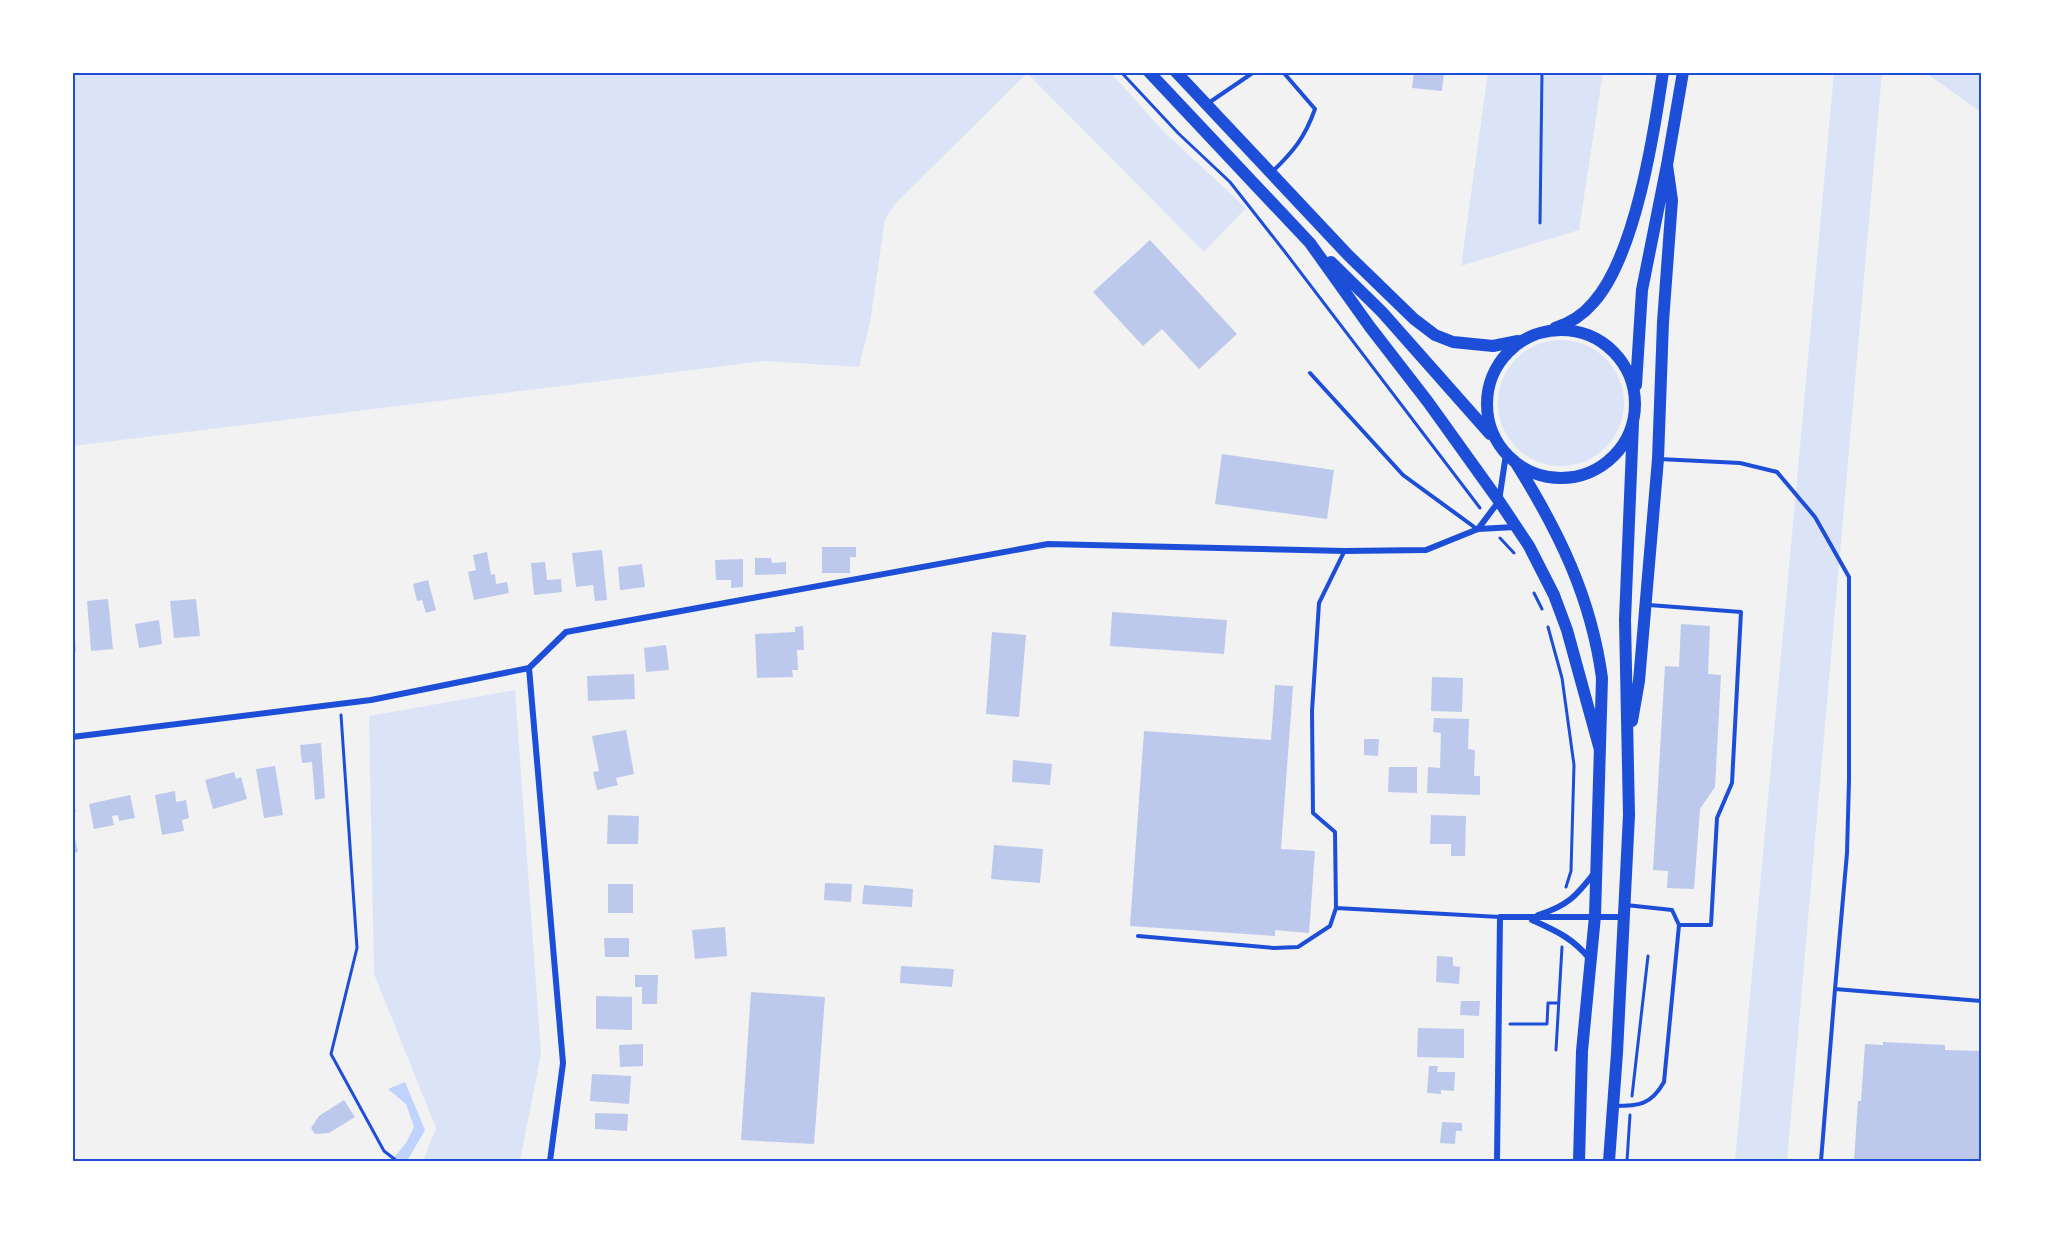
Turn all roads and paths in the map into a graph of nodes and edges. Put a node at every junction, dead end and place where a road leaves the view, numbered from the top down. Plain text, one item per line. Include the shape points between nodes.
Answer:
1 (1121, 72) edge
2 (1149, 72) edge
3 (1254, 72) edge
4 (1283, 72) edge
5 (1542, 72) edge
6 (1663, 72) edge
7 (1683, 72) edge
8 (1179, 73) edge
9 (1207, 104) junction
10 (1667, 165) junction
11 (1271, 172) junction
12 (1540, 224) dead end
13 (1310, 243) junction
14 (1550, 330) junction
15 (1525, 339) junction
16 (1310, 373) dead end
17 (1636, 396) junction
18 (1634, 423) junction
19 (1498, 443) junction
20 (1506, 454) junction
21 (1658, 459) junction
22 (1516, 463) junction
23 (1471, 496) dead end
24 (1499, 501) junction
25 (1516, 527) junction
26 (1478, 529) junction
27 (1504, 544) dead end
28 (1345, 551) junction
29 (1515, 554) dead end
30 (1533, 590) dead end
31 (1646, 604) junction
32 (529, 668) junction
33 (341, 704) junction
34 (72, 737) edge
35 (1628, 748) junction
36 (1600, 750) junction
37 (1597, 870) junction
38 (1564, 894) dead end
39 (1336, 908) junction
40 (1624, 911) junction
41 (1595, 916) junction
42 (1500, 917) junction
43 (1529, 918) junction
44 (1679, 925) junction
45 (1138, 936) dead end
46 (1562, 945) dead end
47 (1648, 956) dead end
48 (1591, 961) junction
49 (1835, 989) junction
50 (1981, 1001) edge
51 (1559, 1003) junction
52 (1499, 1023) junction
53 (1556, 1050) dead end
54 (1614, 1106) junction
55 (1631, 1106) junction
56 (397, 1161) edge
57 (550, 1161) edge
58 (1497, 1161) edge
59 (1580, 1161) edge
60 (1609, 1161) edge
61 (1627, 1161) edge
62 (1821, 1161) edge

1 - 23 path via 1230,182
2 - 13 main road
3 - 9 lane
4 - 11 lane via 1315,109 1306,133
5 - 12 path
6 - 14 main road via 1642,183 1618,262 1594,303 1566,325
7 - 10 main road
8 - 9 main road
9 - 11 main road
10 - 17 main road via 1642,290
10 - 21 main road via 1672,200 1662,322
11 - 15 main road via 1392,298 1435,334 1473,345 1493,346
13 - 19 main road via 1382,312
13 - 24 main road
14 - 15 main road
14 - 17 main road via 1577,331 1612,349 1628,371
15 - 19 main road via 1497,367 1488,392 1488,418
16 - 26 lane via 1403,476
17 - 18 main road
18 - 22 main road via 1614,457 1579,476 1546,477
18 - 35 main road via 1625,620
19 - 20 main road
20 - 22 main road
20 - 24 street
21 - 31 main road
21 - 49 lane via 1740,463 1777,472 1815,517 1849,578 1848,841
22 - 36 main road via 1566,551 1598,646 1602,678
24 - 25 main road
24 - 26 street
25 - 26 street
25 - 36 main road via 1557,604
26 - 28 street via 1426,550
27 - 29 path
28 - 32 street via 1048,544 566,632
28 - 39 lane via 1319,603 1312,711 1313,813 1335,832
30 - 38 path via 1562,678 1574,765 1570,871
31 - 35 main road
31 - 44 lane via 1741,612 1732,783 1717,818 1711,926
32 - 33 street
32 - 57 street via 563,1063
33 - 34 street
33 - 56 path via 357,948 331,1054 384,1150
35 - 40 main road
36 - 37 main road
37 - 41 main road
37 - 43 street via 1563,906
39 - 42 lane
39 - 45 lane via 1330,926 1298,947
40 - 41 street
40 - 44 lane via 1672,910
40 - 54 main road
41 - 43 street
41 - 48 main road
42 - 43 street
42 - 52 street
43 - 48 street via 1576,943
44 - 55 lane via 1664,1082 1644,1104
46 - 51 path
47 - 55 path
48 - 59 main road via 1582,1051
49 - 50 lane
49 - 62 lane
51 - 52 path via 1548,1002 1548,1024
51 - 53 path
52 - 58 street
54 - 55 lane
54 - 60 main road
55 - 61 path

